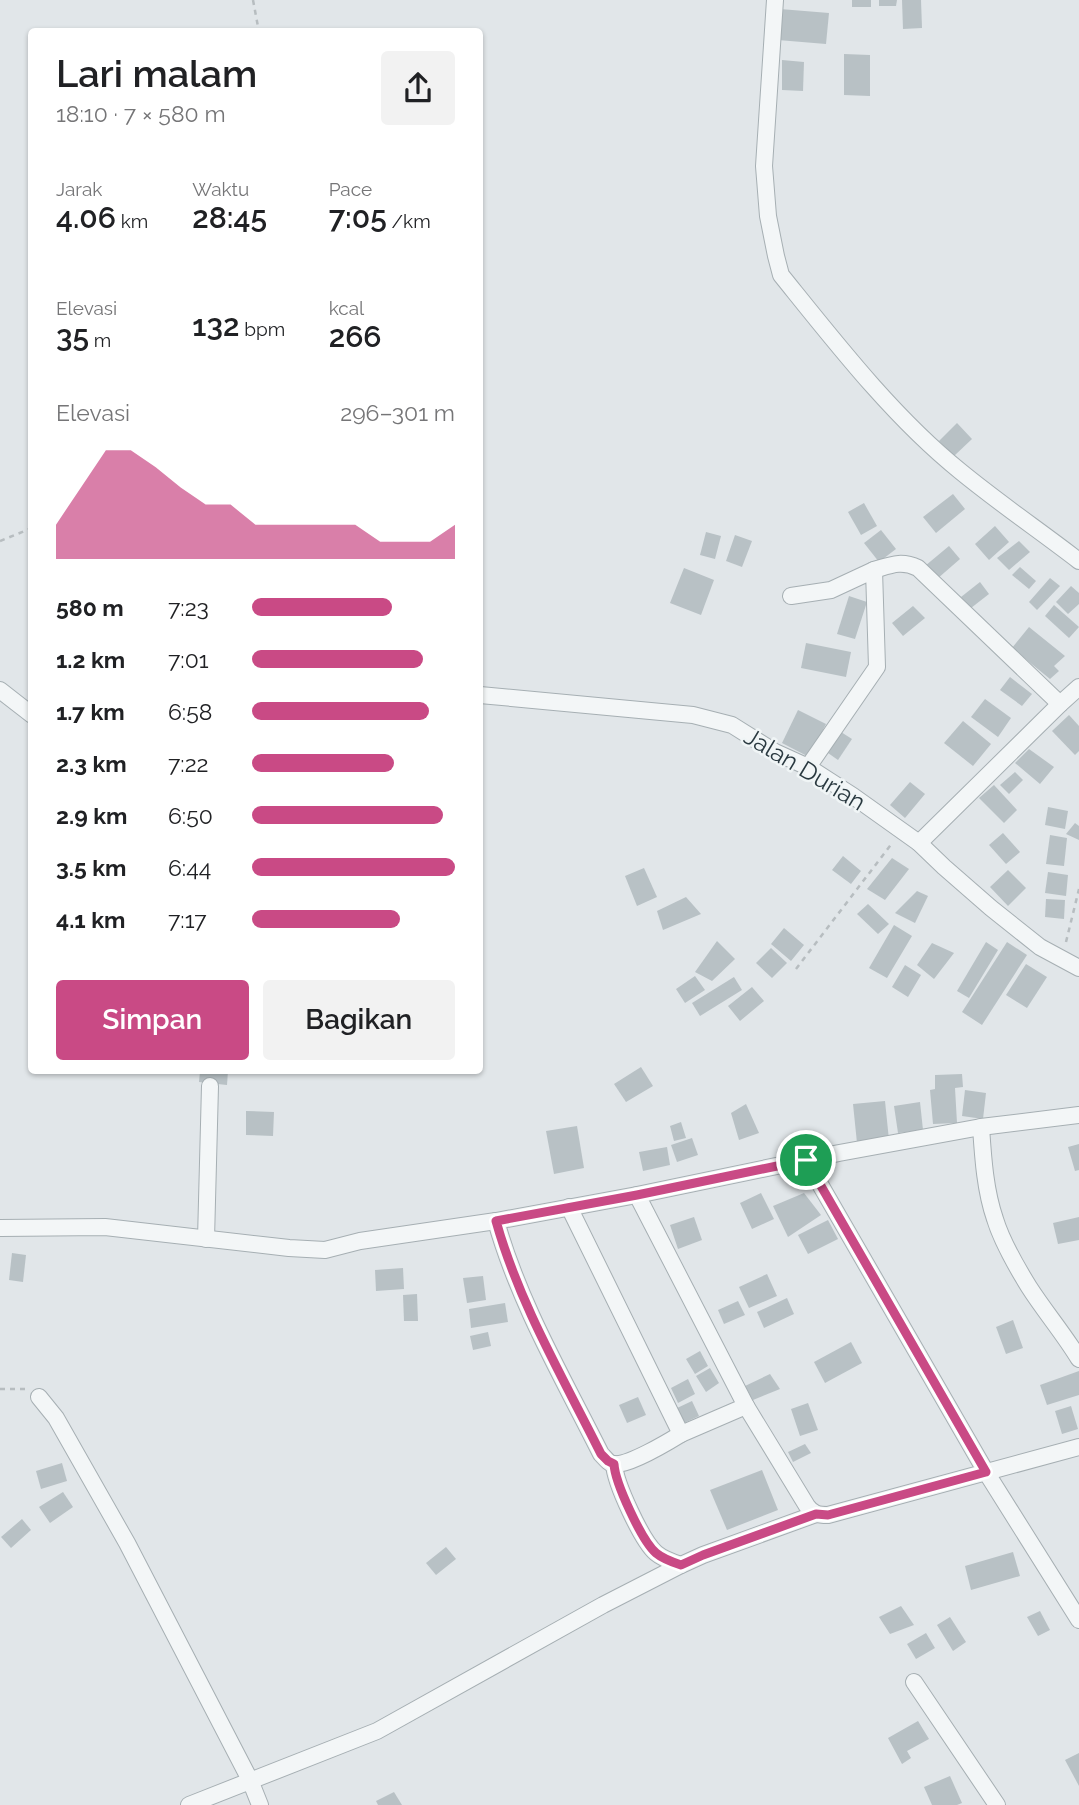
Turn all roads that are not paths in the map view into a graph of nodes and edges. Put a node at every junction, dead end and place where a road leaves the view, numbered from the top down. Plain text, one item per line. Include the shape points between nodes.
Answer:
1 (775, 0) edge
2 (1079, 561) edge
3 (874, 570) junction
4 (791, 596) dead end
5 (1079, 687) edge
6 (0, 690) edge
7 (483, 695) edge
8 (1060, 704) junction
9 (28, 712) edge
10 (808, 767) junction
11 (919, 843) junction
12 (1079, 968) edge
13 (210, 1086) dead end
14 (1079, 1115) edge
15 (981, 1127) junction
16 (806, 1160) junction
17 (637, 1195) junction
18 (569, 1207) junction
19 (496, 1221) junction
20 (0, 1228) edge
21 (206, 1239) junction
22 (1079, 1359) edge
23 (39, 1397) road end
24 (746, 1406) junction
25 (681, 1434) junction
26 (1079, 1447) edge
27 (614, 1464) junction
28 (986, 1472) junction
29 (816, 1514) junction
30 (681, 1565) junction
31 (1079, 1620) edge
32 (914, 1682) dead end
33 (250, 1780) junction
34 (189, 1805) edge
35 (260, 1805) edge
36 (997, 1805) edge

1 - 2 street via 764,166 768,216 781,275 925,440
3 - 4 street via 831,590
3 - 8 street via 907,563 918,568
3 - 10 street via 877,667
5 - 8 street
6 - 9 street
7 - 10 street, Jalan Durian via 693,715 732,726
8 - 11 street
10 - 11 street, Jalan Durian
11 - 12 street, Jalan Durian via 990,908 1040,947
13 - 21 street
14 - 15 street
15 - 16 street
15 - 22 street via 995,1220 1029,1288
16 - 17 street
16 - 28 street
17 - 18 street
17 - 24 street
18 - 19 street
18 - 25 street
19 - 21 street via 325,1250
19 - 27 street via 532,1317 601,1454
20 - 21 street via 105,1227
23 - 33 street via 56,1418 127,1543
24 - 25 street
24 - 29 street
25 - 27 street via 638,1458
26 - 28 street
27 - 30 street via 638,1527 654,1552
28 - 29 street via 828,1515
28 - 31 street
29 - 30 street
30 - 33 street via 377,1731
32 - 36 street
33 - 34 street
33 - 35 street

